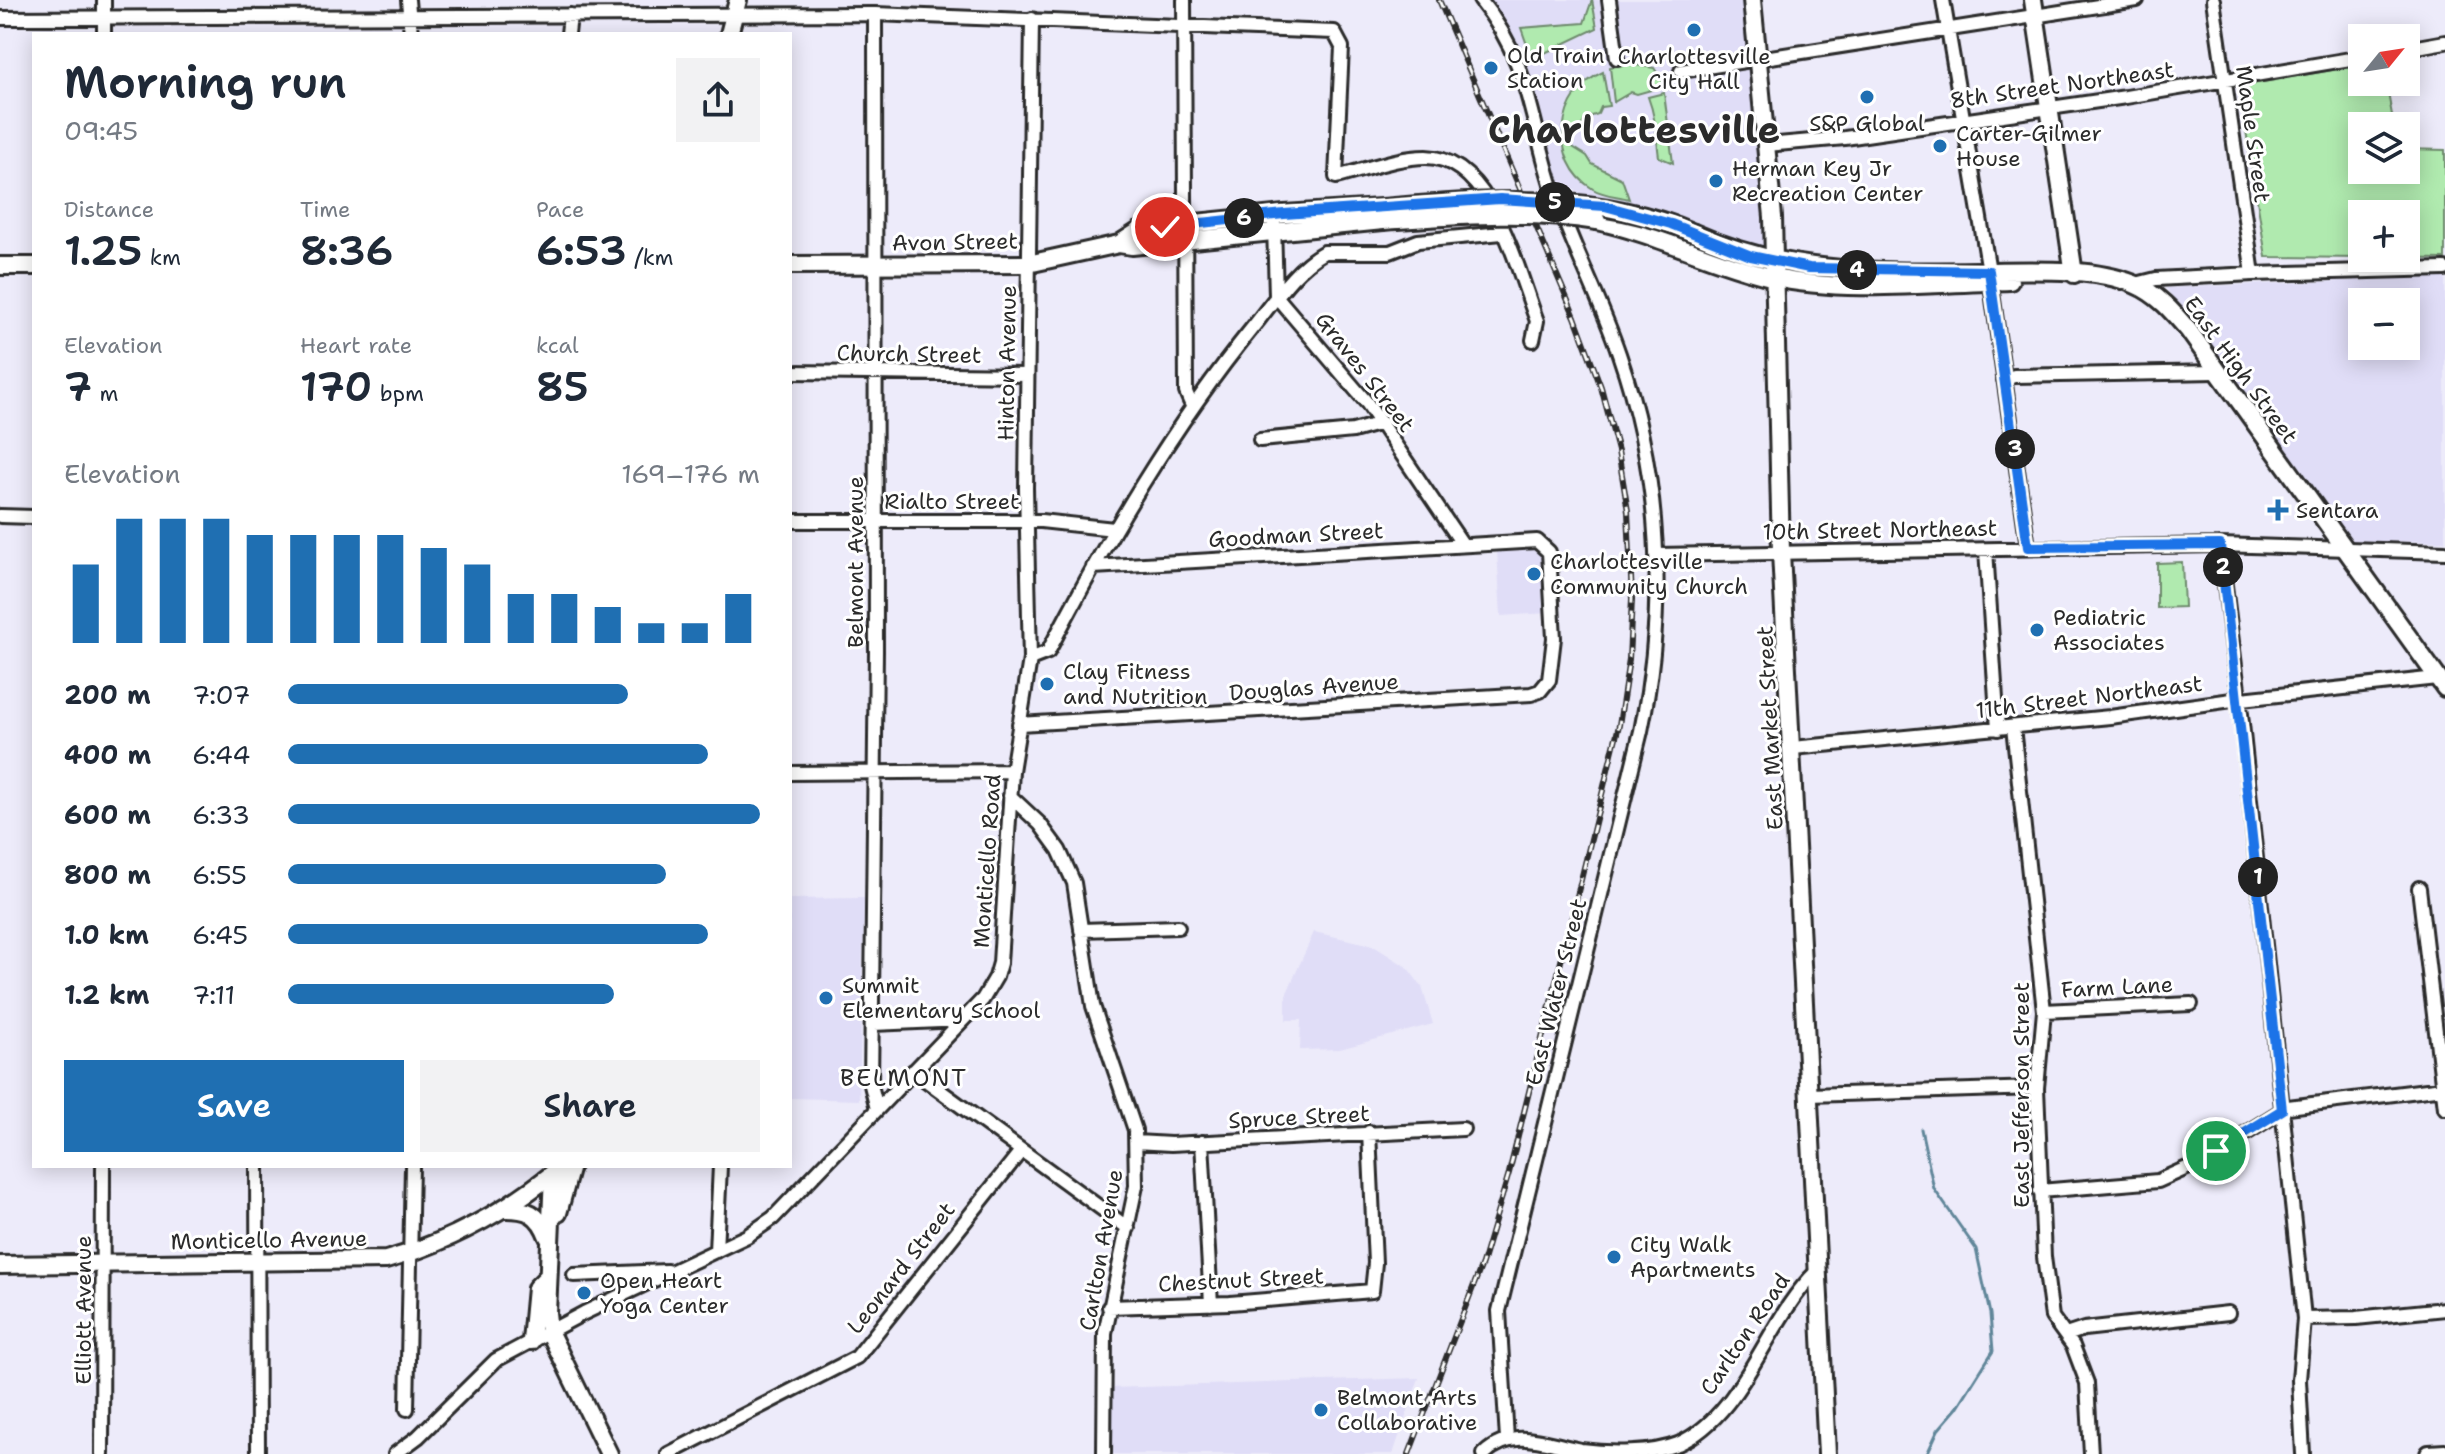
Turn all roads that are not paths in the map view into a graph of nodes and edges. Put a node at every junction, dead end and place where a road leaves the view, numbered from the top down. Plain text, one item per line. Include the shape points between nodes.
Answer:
1 (104, 0) edge
2 (408, 0) edge
3 (1184, 0) edge
4 (1480, 0) edge
5 (1609, 0) edge
6 (1752, 0) edge
7 (1943, 0) edge
8 (2137, 0) edge
9 (2213, 0) edge
10 (739, 5) edge
11 (2034, 8) edge
12 (875, 14) junction
13 (570, 15) junction
14 (410, 16) junction
15 (0, 18) edge
16 (104, 19) junction
17 (261, 19) junction
18 (1032, 19) junction
19 (1184, 26) junction
20 (1948, 30) junction
21 (104, 32) edge
22 (261, 32) edge
23 (411, 32) edge
24 (568, 32) edge
25 (730, 32) edge
26 (2445, 42) edge
27 (2420, 46) edge
28 (1617, 58) dead end
29 (2348, 59) edge
30 (1760, 60) junction
31 (1681, 71) dead end
32 (2225, 80) junction
33 (2048, 107) junction
34 (1965, 120) junction
35 (1767, 145) junction
36 (1382, 214) junction
37 (1274, 222) junction
38 (1183, 232) junction
39 (1502, 233) junction
40 (1028, 264) junction
41 (873, 265) junction
42 (0, 266) edge
43 (32, 266) edge
44 (794, 266) edge
45 (2445, 269) edge
46 (1774, 270) junction
47 (2074, 274) junction
48 (2253, 274) junction
49 (1990, 276) junction
50 (2136, 284) junction
51 (1276, 296) junction
52 (1533, 340) dead end
53 (792, 372) edge
54 (2216, 372) junction
55 (875, 373) junction
56 (1027, 375) junction
57 (2004, 380) junction
58 (1192, 406) junction
59 (1382, 423) junction
60 (1260, 440) dead end
61 (0, 516) edge
62 (32, 517) edge
63 (792, 521) edge
64 (875, 521) junction
65 (1027, 521) junction
66 (1114, 529) junction
67 (1463, 545) junction
68 (2220, 545) junction
69 (2028, 547) junction
70 (1986, 550) junction
71 (2344, 550) junction
72 (1781, 552) junction
73 (2445, 552) edge
74 (1656, 555) junction
75 (1093, 567) junction
76 (1030, 659) junction
77 (2441, 683) edge
78 (1516, 694) joint
79 (2239, 699) junction
80 (1019, 724) junction
81 (2013, 727) junction
82 (1998, 729) junction
83 (1793, 748) junction
84 (874, 771) junction
85 (1012, 771) junction
86 (792, 773) edge
87 (1010, 796) junction
88 (2419, 888) dead end
89 (1178, 927) dead end
90 (1081, 930) junction
91 (2191, 1004) dead end
92 (2044, 1011) junction
93 (962, 1020) junction
94 (873, 1024) junction
95 (913, 1071) junction
96 (2037, 1088) junction
97 (2443, 1088) junction
98 (1809, 1095) junction
99 (2445, 1108) edge
100 (877, 1109) junction
101 (2282, 1110) junction
102 (1463, 1129) dead end
103 (1369, 1132) junction
104 (1136, 1142) junction
105 (1202, 1142) junction
106 (1021, 1151) junction
107 (103, 1168) edge
108 (257, 1168) edge
109 (412, 1168) edge
110 (570, 1168) edge
111 (720, 1168) edge
112 (558, 1170) edge
113 (2040, 1191) junction
114 (502, 1209) junction
115 (1128, 1228) junction
116 (550, 1242) junction
117 (716, 1251) junction
118 (410, 1253) junction
119 (256, 1263) junction
120 (103, 1264) junction
121 (0, 1265) edge
122 (674, 1271) junction
123 (1817, 1271) junction
124 (574, 1275) dead end
125 (547, 1277) junction
126 (1211, 1304) junction
127 (1109, 1307) junction
128 (2445, 1309) edge
129 (2228, 1313) dead end
130 (2304, 1319) junction
131 (549, 1331) junction
132 (2066, 1335) junction
133 (531, 1341) junction
134 (407, 1409) dead end
135 (1507, 1439) junction
136 (2445, 1453) edge
137 (102, 1454) edge
138 (258, 1454) edge
139 (395, 1454) edge
140 (609, 1454) edge
141 (668, 1454) edge
142 (1104, 1454) edge
143 (1484, 1454) edge
144 (1827, 1454) edge
145 (2091, 1454) edge
146 (2303, 1454) edge
147 (2429, 1454) edge

1 - 16 street
2 - 14 street
3 - 19 street
4 - 74 street, East Water Street via 1513,47 1558,204 1629,382 1655,507
5 - 28 street
6 - 30 main road, East Market Street
7 - 20 street
8 - 11 street
9 - 32 street, Maple Street
10 - 12 street
10 - 13 street
10 - 25 main road
11 - 20 street
11 - 33 main road
12 - 18 street
12 - 41 street, Belmont Avenue
13 - 14 street
13 - 24 street
14 - 17 street
14 - 23 street
15 - 16 street
16 - 17 street
16 - 21 street
17 - 22 street
18 - 19 street
18 - 40 street, Hinton Avenue
19 - 38 street
19 - 39 street via 1334,32 1342,47 1336,177 1410,159 1448,160 1481,186
20 - 30 street
20 - 34 street
26 - 27 street
29 - 32 street, 8th Street Northeast
30 - 31 street
30 - 35 main road, East Market Street
32 - 33 street, 8th Street Northeast
32 - 48 street, Maple Street
33 - 34 street, 8th Street Northeast
33 - 47 main road
34 - 35 street, 8th Street Northeast
34 - 49 street
35 - 46 main road, East Market Street
36 - 37 main road, Avon Street
36 - 46 main road, bridge via 1539,212 1627,227 1697,252
36 - 46 main road, bridge via 1500,199 1605,206 1694,233
37 - 38 main road, Avon Street
37 - 51 street
38 - 40 main road, Avon Street
38 - 58 street via 1186,392
39 - 51 street via 1418,241 1390,252 1324,252
39 - 52 street via 1537,321
40 - 41 main road, Avon Street
40 - 56 street, Hinton Avenue
41 - 44 main road, Avon Street
41 - 55 street, Belmont Avenue
42 - 43 main road
45 - 48 street
46 - 49 main road, East High Street via 1835,284
46 - 72 main road, East Market Street
47 - 49 main road, East High Street
47 - 50 main road, East High Street
48 - 50 street
49 - 57 street
50 - 54 main road, East High Street via 2172,310
51 - 58 street
51 - 59 street, Graves Street
53 - 55 street, Church Street
54 - 57 street
54 - 71 main road, East High Street
55 - 56 street, Church Street
55 - 64 street, Belmont Avenue
56 - 65 street, Hinton Avenue
57 - 69 street
58 - 66 street
59 - 60 street
59 - 67 street, Graves Street
61 - 62 street
63 - 64 street, Rialto Street
64 - 65 street, Rialto Street
64 - 84 street, Belmont Avenue
65 - 66 street, Rialto Street
65 - 76 street, Hinton Avenue
66 - 75 street
67 - 75 street, Goodman Street
67 - 78 street, Goodman Street via 1543,543 1549,552 1551,676 1540,691
68 - 69 street, 10th Street Northeast
68 - 71 street, 10th Street Northeast
68 - 79 street
69 - 70 street, 10th Street Northeast
70 - 72 street, 10th Street Northeast
70 - 82 street
71 - 73 street, 10th Street Northeast
71 - 77 main road, East High Street
72 - 74 street, 10th Street Northeast
72 - 83 main road, East Market Street
74 - 135 street, East Water Street via 1654,643 1641,731 1499,1311
75 - 76 street via 1048,652
76 - 80 street, Monticello Road
77 - 79 street, 11th Street Northeast
78 - 80 street, Douglas Avenue
79 - 81 street, 11th Street Northeast
79 - 101 street
80 - 85 street, Monticello Road
81 - 82 street, 11th Street Northeast
81 - 92 street, East Jefferson Street
82 - 83 street, 11th Street Northeast
83 - 98 main road, East Market Street
84 - 85 street
84 - 86 street
84 - 94 street, Belmont Avenue
85 - 87 street, Monticello Road
87 - 90 street, Carlton Avenue via 1040,824 1067,866
87 - 93 street, Monticello Road via 1000,963 991,989
88 - 97 street
89 - 90 street
90 - 104 street, Carlton Avenue via 1093,1006 1130,1108
91 - 92 street, Farm Lane
92 - 96 street, East Jefferson Street
93 - 94 street
93 - 95 street, Monticello Road
94 - 100 street, Belmont Avenue via 871,1085
95 - 100 street, Monticello Road
95 - 106 street
96 - 98 street
96 - 113 street, East Jefferson Street
97 - 99 street
97 - 101 street
98 - 123 main road, East Market Street
100 - 117 street, Monticello Road via 773,1218
101 - 113 street via 2198,1163 2158,1181
101 - 130 street
102 - 103 street, Spruce Street
103 - 105 street, Spruce Street
103 - 126 street, Chestnut Street via 1374,1289
104 - 105 street, Spruce Street
104 - 115 street, Carlton Avenue via 1136,1186
105 - 126 street
106 - 115 street
106 - 141 street, Leonard Street via 857,1357
107 - 120 street, Elliott Avenue
108 - 119 street
109 - 118 street
110 - 116 main road
111 - 117 street
112 - 114 main road, Monticello Avenue
112 - 116 main road
113 - 132 street, East Jefferson Street via 2052,1317
114 - 116 main road via 533,1213
114 - 118 main road, Monticello Avenue
115 - 127 street, Carlton Avenue
116 - 125 main road
117 - 122 street, Monticello Road
118 - 119 main road, Monticello Avenue via 361,1262
118 - 134 street
119 - 120 main road, Monticello Avenue
119 - 138 street
120 - 121 main road, Monticello Avenue
120 - 137 street, Elliott Avenue
122 - 124 street
122 - 131 street, Monticello Road
123 - 135 street, Carlton Road via 1793,1296 1718,1414 1678,1444 1660,1450 1583,1451 1535,1438
123 - 144 main road, East Market Street
125 - 131 main road
125 - 133 main road via 536,1288
126 - 127 street, Chestnut Street
127 - 142 street, Carlton Avenue via 1103,1356
128 - 130 street
129 - 132 street
130 - 146 street via 2299,1380
131 - 133 street, Monticello Road
131 - 140 main road
132 - 145 street, East Jefferson Street via 2087,1383
133 - 139 street, Monticello Road via 481,1371 444,1413
135 - 143 street
136 - 147 main road

